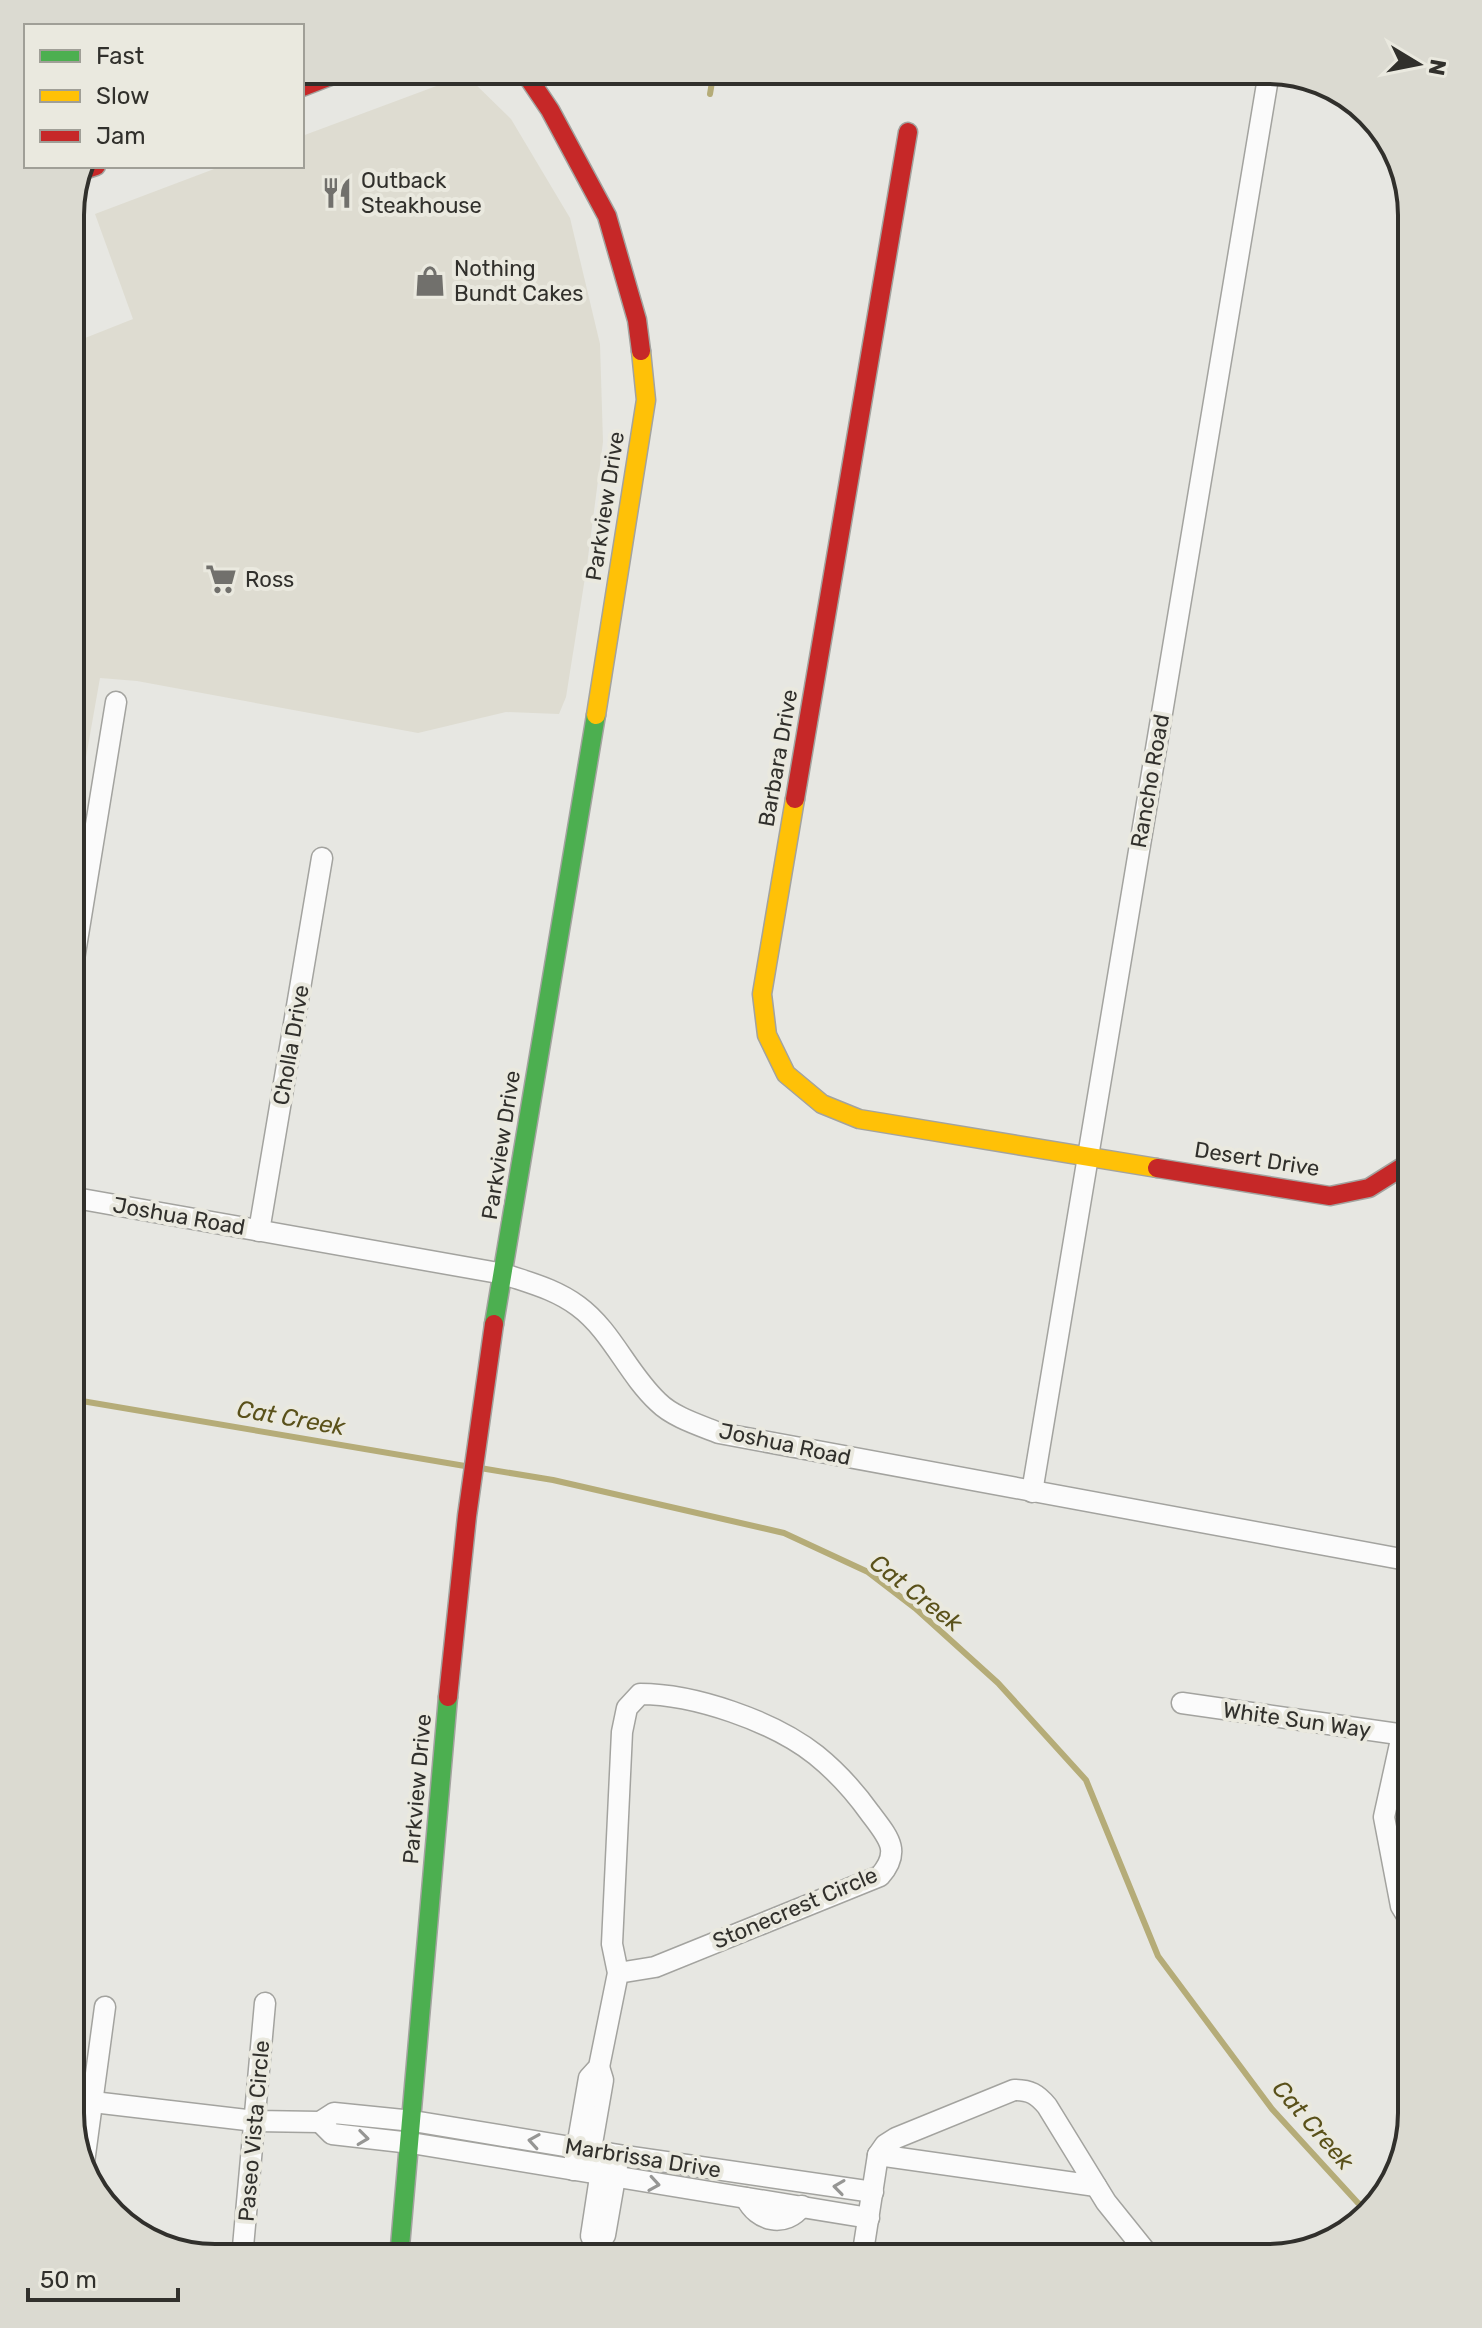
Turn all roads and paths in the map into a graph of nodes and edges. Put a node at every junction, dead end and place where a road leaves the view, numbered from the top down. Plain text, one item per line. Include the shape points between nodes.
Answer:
1 (532, 84) edge
2 (1265, 84) edge
3 (908, 132) dead end
4 (116, 702) dead end
5 (322, 858) dead end
6 (84, 898) edge
7 (1087, 1155) junction
8 (1398, 1170) edge
9 (84, 1200) edge
10 (259, 1231) junction
11 (504, 1274) junction
12 (1032, 1492) junction
13 (1398, 1558) edge
14 (1182, 1703) dead end
15 (1398, 1735) edge
16 (1398, 1768) edge
17 (1398, 1890) edge
18 (618, 1973) junction
19 (265, 2003) dead end
20 (105, 2007) dead end
21 (93, 2102) junction
22 (255, 2121) junction
23 (413, 2121) junction
24 (320, 2122) junction
25 (87, 2140) edge
26 (411, 2143) junction
27 (598, 2152) junction
28 (878, 2155) junction
29 (720, 2170) junction
30 (594, 2174) junction
31 (805, 2182) junction
32 (1096, 2186) junction
33 (873, 2192) junction
34 (715, 2194) junction
35 (802, 2208) junction
36 (869, 2218) junction
37 (243, 2244) edge
38 (400, 2244) edge
39 (594, 2244) edge
40 (864, 2244) edge
41 (1140, 2244) edge

1 - 11 street, Parkview Drive via 607,216 637,320 646,400
2 - 7 street, Rancho Road
3 - 7 street, Barbara Drive via 762,994 767,1035 786,1074 822,1104 859,1119
4 - 6 street
5 - 10 street, Cholla Drive
7 - 8 street, Desert Drive via 1330,1196 1369,1188
7 - 12 street, Rancho Road
9 - 10 street, Joshua Road
10 - 11 street, Joshua Road
11 - 12 street, Joshua Road via 552,1290 580,1307 660,1405 719,1433
11 - 23 street, Parkview Drive via 464,1525
12 - 13 street, Joshua Road
14 - 15 street, White Sun Way
16 - 17 street via 1384,1817
18 - 18 street, Stonecrest Circle via 655,1967 880,1876 891,1864 887,1835 853,1790 815,1754 771,1728 668,1694 640,1694 627,1708 622,1732 612,1944
18 - 27 street, Stonecrest Circle via 599,2067 603,2080 591,2108
19 - 22 street, Paseo Vista Circle
20 - 21 street
21 - 22 street
21 - 25 street
22 - 24 street
22 - 37 street, Paseo Vista Circle
23 - 24 street, Marbrissa Drive via 334,2113
23 - 26 street, Parkview Drive
27 -> 23 street, Marbrissa Drive
24 -> 26 street, Marbrissa Drive via 332,2134
26 - 30 street, Marbrissa Drive
26 - 38 street, Parkview Drive
27 - 29 street, Marbrissa Drive
27 - 30 street, Stonecrest Circle
27 - 30 street
28 - 32 street
28 - 32 street via 896,2138 1014,2090 1026,2090 1047,2106
28 - 33 street
29 - 31 street, Marbrissa Drive
29 - 34 street
30 -> 34 street, Marbrissa Drive
30 - 39 street via 602,2210 591,2236
33 -> 31 street, Marbrissa Drive
31 - 35 street
32 - 41 street
33 - 36 street
34 - 35 street, Marbrissa Drive
35 - 36 street, Marbrissa Drive
36 - 40 street

